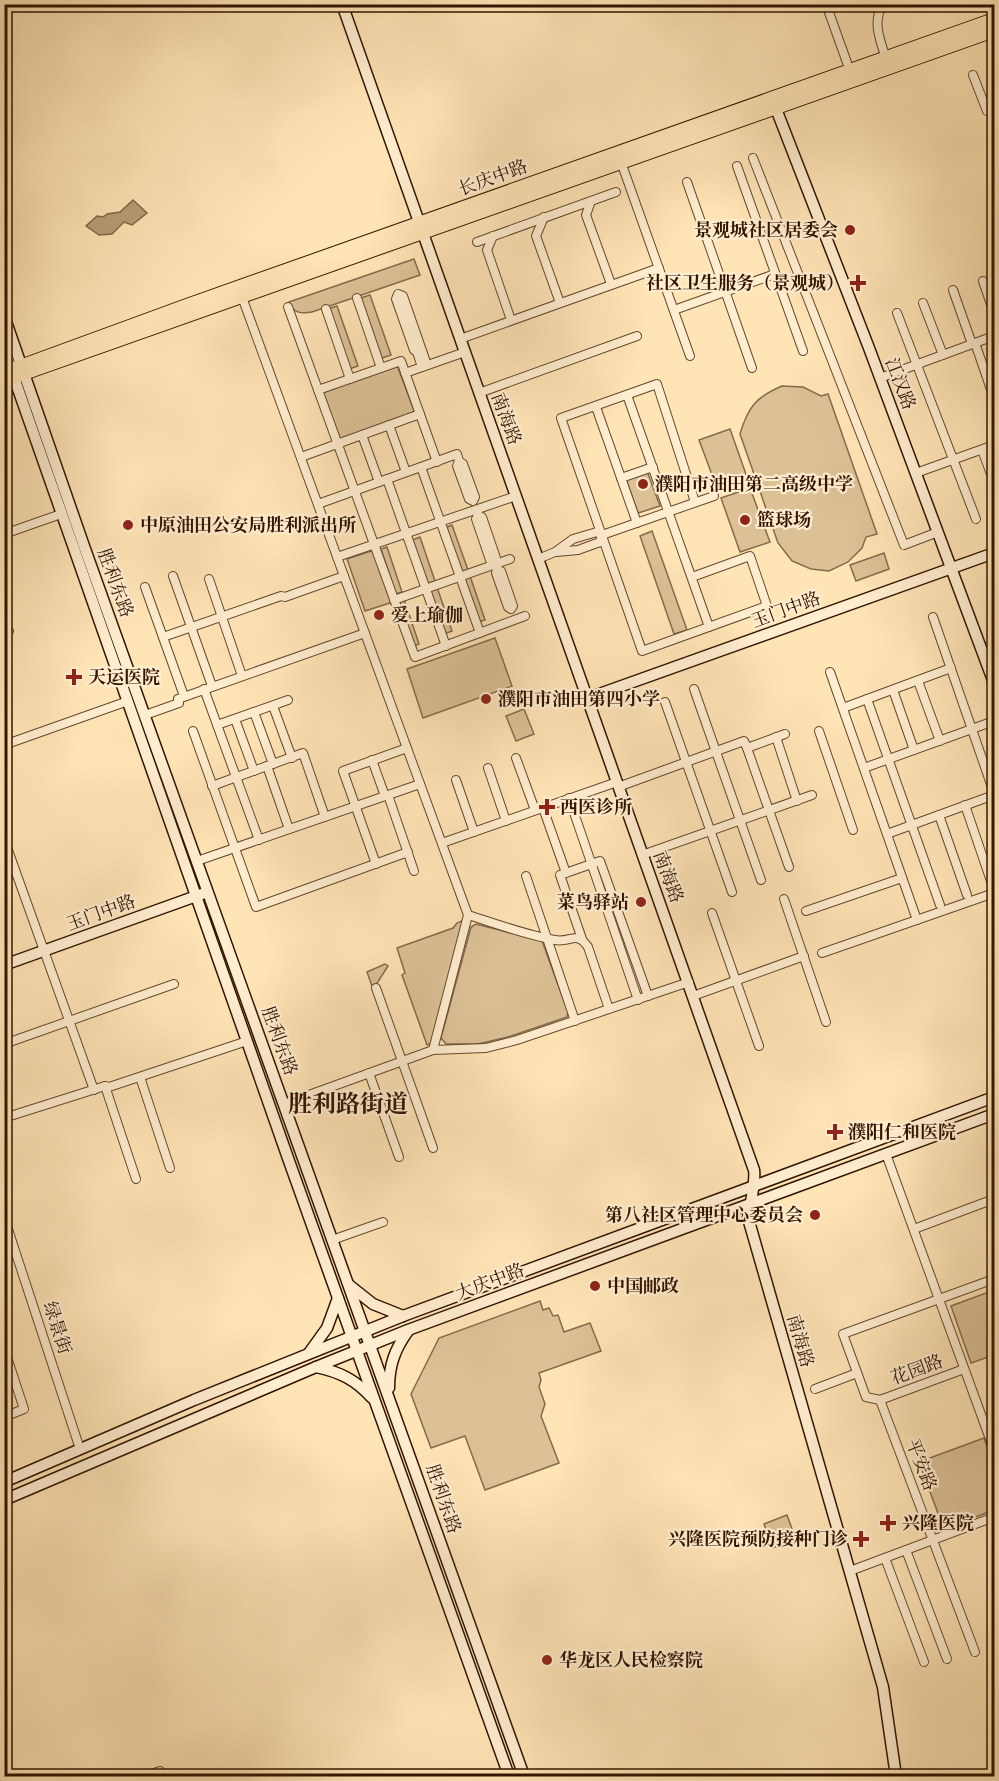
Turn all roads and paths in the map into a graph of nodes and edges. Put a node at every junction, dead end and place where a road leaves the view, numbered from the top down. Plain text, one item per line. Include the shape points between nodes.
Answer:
1 (342, 4) edge
2 (826, 4) edge
3 (883, 4) edge
4 (991, 4) edge
5 (994, 15) edge
6 (994, 20) edge
7 (994, 31) edge
8 (886, 58) junction
9 (850, 71) junction
10 (973, 75) dead end
11 (774, 104) junction
12 (987, 111) dead end
13 (753, 158) dead end
14 (621, 162) junction
15 (737, 166) dead end
16 (687, 182) dead end
17 (616, 192) dead end
18 (591, 201) junction
19 (544, 217) junction
20 (421, 228) junction
21 (493, 236) junction
22 (477, 242) dead end
23 (659, 268) junction
24 (776, 274) junction
25 (983, 281) dead end
26 (611, 285) junction
27 (953, 290) dead end
28 (724, 292) junction
29 (242, 297) junction
30 (357, 298) dead end
31 (560, 303) junction
32 (923, 303) dead end
33 (288, 307) dead end
34 (326, 309) dead end
35 (674, 310) junction
36 (897, 313) dead end
37 (994, 313) edge
38 (4, 316) edge
39 (511, 320) junction
40 (637, 336) dead end
41 (994, 336) edge
42 (460, 339) junction
43 (974, 344) junction
44 (4, 349) edge
45 (419, 351) junction
46 (803, 351) dead end
47 (465, 352) junction
48 (943, 355) junction
49 (690, 356) dead end
50 (917, 365) junction
51 (424, 366) junction
52 (381, 368) junction
53 (752, 368) dead end
54 (14, 373) edge
55 (405, 373) junction
56 (880, 378) junction
57 (350, 379) junction
58 (318, 390) junction
59 (479, 393) junction
60 (627, 395) junction
61 (994, 398) edge
62 (596, 407) junction
63 (420, 414) junction
64 (390, 425) junction
65 (362, 435) junction
66 (338, 444) junction
67 (994, 445) edge
68 (982, 450) junction
69 (301, 457) junction
70 (953, 460) junction
71 (436, 462) junction
72 (421, 467) junction
73 (653, 467) junction
74 (406, 472) junction
75 (916, 473) junction
76 (621, 478) junction
77 (383, 481) junction
78 (994, 482) edge
79 (354, 491) junction
80 (516, 496) junction
81 (714, 496) dead end
82 (695, 502) junction
83 (318, 504) junction
84 (669, 511) junction
85 (477, 512) junction
86 (61, 514) junction
87 (976, 519) dead end
88 (440, 522) junction
89 (637, 523) junction
90 (938, 532) junction
91 (406, 533) junction
92 (4, 534) edge
93 (602, 535) junction
94 (374, 544) junction
95 (994, 553) edge
96 (337, 557) junction
97 (510, 559) dead end
98 (538, 559) junction
99 (496, 565) junction
100 (952, 568) junction
101 (173, 576) dead end
102 (344, 576) junction
103 (460, 577) junction
104 (692, 577) junction
105 (209, 579) dead end
106 (145, 587) dead end
107 (425, 589) junction
108 (394, 600) junction
109 (525, 616) dead end
110 (221, 617) junction
111 (933, 617) dead end
112 (514, 620) junction
113 (191, 627) junction
114 (709, 627) junction
115 (365, 633) junction
116 (480, 633) junction
117 (163, 637) junction
118 (446, 646) junction
119 (951, 669) junction
120 (830, 672) dead end
121 (242, 676) junction
122 (918, 681) junction
123 (994, 683) edge
124 (208, 688) junction
125 (694, 689) dead end
126 (893, 690) junction
127 (184, 696) junction
128 (588, 698) junction
129 (867, 699) junction
130 (288, 700) dead end
131 (128, 701) junction
132 (666, 702) dead end
133 (273, 706) junction
134 (843, 708) junction
135 (254, 712) junction
136 (145, 715) junction
137 (235, 719) junction
138 (994, 721) edge
139 (218, 725) junction
140 (972, 729) junction
141 (193, 731) dead end
142 (819, 731) dead end
143 (785, 734) dead end
144 (776, 737) junction
145 (940, 741) junction
146 (4, 745) edge
147 (407, 748) junction
148 (747, 748) junction
149 (914, 750) junction
150 (716, 752) junction
151 (291, 758) junction
152 (516, 758) dead end
153 (888, 759) junction
154 (372, 760) junction
155 (687, 762) junction
156 (270, 765) junction
157 (488, 768) dead end
158 (864, 768) junction
159 (254, 771) junction
160 (236, 777) junction
161 (456, 780) dead end
162 (420, 784) junction
163 (618, 784) junction
164 (212, 786) junction
165 (994, 794) edge
166 (386, 795) junction
167 (812, 795) dead end
168 (569, 798) junction
169 (797, 801) junction
170 (966, 805) junction
171 (356, 806) junction
172 (539, 809) junction
173 (769, 811) junction
174 (939, 815) junction
175 (325, 817) junction
176 (506, 821) junction
177 (740, 821) junction
178 (911, 825) junction
179 (289, 829) junction
180 (853, 830) dead end
181 (710, 831) junction
182 (474, 832) junction
183 (887, 834) junction
184 (4, 839) edge
185 (259, 840) junction
186 (442, 843) junction
187 (235, 848) junction
188 (408, 852) junction
189 (642, 855) junction
190 (197, 861) junction
191 (376, 864) junction
192 (591, 864) junction
193 (789, 867) dead end
194 (414, 871) dead end
195 (566, 873) junction
196 (526, 876) dead end
197 (902, 878) junction
198 (761, 880) dead end
199 (994, 890) edge
200 (208, 892) junction
201 (732, 892) dead end
202 (967, 895) dead end
203 (197, 896) junction
204 (784, 899) dead end
205 (940, 905) dead end
206 (806, 911) dead end
207 (712, 913) dead end
208 (468, 915) junction
209 (917, 920) junction
210 (548, 939) junction
211 (582, 939) junction
212 (45, 951) junction
213 (822, 954) dead end
214 (804, 956) junction
215 (4, 965) edge
216 (736, 980) junction
217 (689, 982) junction
218 (174, 984) dead end
219 (376, 988) dead end
220 (648, 996) junction
221 (693, 996) junction
222 (638, 1000) junction
223 (609, 1010) junction
224 (69, 1020) junction
225 (575, 1021) junction
226 (826, 1022) dead end
227 (247, 1041) junction
228 (4, 1044) edge
229 (759, 1046) dead end
230 (433, 1050) junction
231 (402, 1061) junction
232 (369, 1073) junction
233 (140, 1077) junction
234 (105, 1086) junction
235 (94, 1090) junction
236 (994, 1097) edge
237 (284, 1104) junction
238 (994, 1114) edge
239 (4, 1118) edge
240 (433, 1148) dead end
241 (886, 1154) junction
242 (399, 1157) dead end
243 (170, 1168) dead end
244 (136, 1179) dead end
245 (752, 1187) junction
246 (993, 1199) edge
247 (750, 1203) junction
248 (994, 1210) edge
249 (5, 1221) edge
250 (383, 1222) dead end
251 (914, 1229) junction
252 (332, 1240) junction
253 (994, 1279) edge
254 (348, 1284) junction
255 (338, 1298) junction
256 (939, 1299) junction
257 (403, 1316) junction
258 (408, 1330) junction
259 (365, 1331) junction
260 (352, 1336) junction
261 (370, 1345) junction
262 (4, 1348) edge
263 (357, 1351) junction
264 (309, 1353) junction
265 (316, 1367) junction
266 (964, 1369) junction
267 (857, 1373) junction
268 (815, 1389) dead end
269 (389, 1395) junction
270 (880, 1400) junction
271 (375, 1401) junction
272 (4, 1417) edge
273 (992, 1436) edge
274 (80, 1449) junction
275 (994, 1450) edge
276 (4, 1482) edge
277 (4, 1500) edge
278 (994, 1517) edge
279 (933, 1540) junction
280 (906, 1550) junction
281 (885, 1558) junction
282 (850, 1571) junction
283 (975, 1652) dead end
284 (946, 1659) dead end
285 (924, 1662) dead end
286 (160, 1771) dead end
287 (146, 1776) edge
288 (507, 1776) edge
289 (524, 1776) edge
290 (896, 1776) edge

1 - 20 main road, 南海路
2 - 9 street
3 - 8 street via 877,18
4 - 5 street
6 - 8 main road, 长庆中路
7 - 11 main road, 长庆中路
8 - 9 main road, 长庆中路
9 - 11 main road, 长庆中路
10 - 12 street
11 - 14 main road, 长庆中路
11 - 20 main road, 长庆中路
11 - 56 main road, 江汉路
13 - 90 street via 904,545
14 - 20 main road, 长庆中路
14 - 23 street
15 - 24 street
16 - 28 street
17 - 18 street
18 - 19 street
18 - 26 street via 586,215
19 - 21 street
19 - 31 street via 536,237
20 - 29 main road, 长庆中路
20 - 42 main road, 南海路
20 - 54 main road, 长庆中路
21 - 22 street
21 - 39 street via 487,250
23 - 26 street
23 - 35 street
24 - 28 street
24 - 46 street
25 - 37 street
26 - 31 street
27 - 43 street
28 - 35 street
28 - 53 street
29 - 54 main road, 长庆中路
29 - 69 street
30 - 52 street
31 - 39 street
32 - 48 street
33 - 58 street
34 - 57 street
35 - 49 street
36 - 50 street
38 - 54 main road, 胜利东路
39 - 42 street
40 - 59 street
41 - 43 street
42 - 47 main road, 南海路
43 - 48 street
43 - 61 street
44 - 54 main road, 胜利东路
45 - 45 street via 422,346 403,296 398,294 396,299 414,350
45 - 51 street
47 - 51 street
47 - 59 main road, 南海路
48 - 50 street
50 - 56 street
50 - 70 street
51 - 55 street
52 - 55 street via 401,361
52 - 57 street
54 - 86 main road, 胜利东路
54 - 136 main road, 胜利东路
55 - 63 street
56 - 75 main road, 江汉路
57 - 58 street
58 - 66 street
59 - 80 main road, 南海路
60 - 62 street
60 - 73 street
60 - 82 street via 657,384
62 - 76 street
62 - 93 street via 561,418
63 - 64 street
63 - 71 street
64 - 65 street
64 - 74 street
65 - 66 street
65 - 77 street
66 - 69 street
66 - 79 street
67 - 68 street
68 - 70 street
68 - 78 street
69 - 83 street
70 - 75 street
70 - 87 street
71 - 72 street
71 - 85 street via 457,454
72 - 74 street
72 - 88 street
73 - 76 street
73 - 84 street
74 - 77 street
75 - 90 main road, 江汉路
76 - 89 street
77 - 79 street
77 - 91 street
79 - 83 street
79 - 94 street
80 - 85 street
80 - 98 main road, 南海路
81 - 82 street
82 - 84 street
83 - 96 street
84 - 89 street
84 - 104 street
85 - 88 street
85 - 99 street via 482,517
86 - 92 street
86 - 131 main road, 胜利东路
88 - 91 street
88 - 103 street
89 - 93 street
90 - 100 main road, 江汉路
91 - 94 street
91 - 107 street
93 - 98 street via 597,532 573,539
93 - 114 street via 642,651
94 - 96 street
94 - 108 street
95 - 100 main road, 玉门中路
96 - 102 street
97 - 99 street
98 - 128 main road, 南海路
99 - 103 street
99 - 112 street via 513,606
100 - 123 main road, 江汉路
100 - 128 main road, 玉门中路
101 - 113 street
102 - 110 street
102 - 115 street
103 - 107 street
103 - 116 street
104 - 114 street
104 - 114 street via 750,556 767,606
105 - 110 street
106 - 117 street
107 - 108 street
107 - 118 street
108 - 118 street via 414,657
109 - 112 street
110 - 113 street
110 - 121 street
111 - 119 street
112 - 116 street
113 - 117 street
113 - 124 street
115 - 121 street
115 - 147 street
116 - 118 street
117 - 127 street
119 - 122 street
119 - 140 street
120 - 134 street
121 - 124 street
122 - 126 street
122 - 145 street
124 - 127 street
124 - 139 street
125 - 150 street
126 - 129 street
126 - 149 street
127 - 136 street via 178,699 179,703
128 - 163 main road, 南海路
129 - 134 street
129 - 153 street
130 - 133 street
131 - 146 street
131 - 203 main road, 胜利东路
132 - 155 street
133 - 135 street
133 - 151 street
134 - 158 street
135 - 137 street
135 - 156 street
136 - 190 main road, 胜利东路
137 - 139 street
137 - 159 street
138 - 140 street
139 - 160 street
140 - 145 street
140 - 165 street
141 - 164 street
142 - 180 street
143 - 144 street
144 - 148 street
144 - 169 street
145 - 149 street
147 - 154 street
147 - 162 street
148 - 150 street via 744,741
148 - 173 street
149 - 153 street
150 - 155 street
150 - 177 street
151 - 156 street
151 - 175 street via 303,753
152 - 172 street
153 - 158 street
153 - 178 street
154 - 166 street
154 - 171 street via 343,771
155 - 163 street
155 - 181 street
156 - 159 street
156 - 179 street
157 - 176 street
158 - 183 street
159 - 160 street
160 - 164 street
160 - 185 street
161 - 182 street
162 - 166 street
162 - 186 street
163 - 168 street
163 - 189 main road, 南海路
164 - 187 street
165 - 170 street
166 - 171 street
166 - 188 street
167 - 169 street
168 - 172 street
168 - 192 street
169 - 173 street
170 - 174 street
170 - 199 street
171 - 175 street
171 - 191 street
172 - 176 street
172 - 195 street
173 - 177 street
173 - 193 street
174 - 178 street
174 - 202 street
175 - 179 street
176 - 182 street
177 - 181 street
177 - 198 street
178 - 183 street
178 - 205 street
179 - 185 street
181 - 189 street
181 - 201 street
182 - 186 street
183 - 197 street
184 - 212 street
185 - 187 street
186 - 208 street
187 - 190 street
187 - 191 street via 256,907
188 - 191 street
188 - 194 street
189 - 217 main road, 南海路
190 - 200 main road, 胜利东路
192 - 195 street
192 - 220 street via 600,861
192 - 222 street
195 - 211 street via 560,875
196 - 210 street
197 - 206 street
197 - 209 street
199 - 209 street
200 - 203 main road, 玉门中路
200 - 237 main road, 胜利东路
203 - 212 main road, 玉门中路
203 - 227 main road, 胜利东路
204 - 214 street
207 - 216 street
208 - 210 street
208 - 230 street
209 - 213 street
210 - 211 street
210 - 225 street
211 - 223 street
212 - 215 main road, 玉门中路
212 - 224 street
214 - 216 street
214 - 226 street
216 - 221 street
216 - 229 street
217 - 220 street
217 - 221 main road, 南海路
218 - 224 street
219 - 231 street
220 - 222 street
221 - 245 main road, 南海路 via 754,1170
222 - 223 street
223 - 225 street
224 - 228 street
224 - 235 street
225 - 230 street via 486,1048
227 - 233 street
227 - 255 main road, 胜利东路
230 - 231 street
231 - 232 street
231 - 240 street
232 - 237 street
232 - 242 street
233 - 234 street
233 - 243 street
234 - 235 street
234 - 244 street
235 - 239 street
236 - 245 main road, 大庆中路
237 - 252 main road, 胜利东路
238 - 241 main road, 大庆中路
241 - 247 main road, 大庆中路
241 - 251 street
245 - 247 main road, 南海路
245 - 257 main road, 大庆中路
246 - 248 street
246 - 251 street
247 - 258 main road, 大庆中路
247 - 282 main road, 南海路 via 748,1218
249 - 274 street, 绿景街
250 - 252 street
251 - 256 street
252 - 254 main road, 胜利东路
253 - 256 street
254 - 257 main road via 373,1304
254 - 259 main road, 胜利东路
255 - 260 main road, 胜利东路
255 - 264 main road via 327,1328
256 - 266 street
256 - 267 street via 843,1334
257 - 259 main road, 大庆中路
258 - 261 main road, 大庆中路
258 - 269 main road via 391,1362
259 - 260 main road, 大庆中路
259 - 261 main road, 胜利东路
260 - 263 main road, 胜利东路
260 - 264 main road, 大庆中路
261 - 263 main road, 大庆中路
261 - 269 main road, 胜利东路
262 - 272 street via 24,1409
263 - 265 main road, 大庆中路
263 - 271 main road, 胜利东路
264 - 274 main road, 大庆中路
265 - 271 main road via 350,1378
265 - 277 main road, 大庆中路
266 - 270 street, 花园路
266 - 273 street
267 - 268 street
267 - 270 street via 866,1396
269 - 289 main road, 胜利东路
270 - 279 street, 平安路
271 - 288 main road, 胜利东路
273 - 275 street
274 - 276 main road, 大庆中路
278 - 279 street
279 - 280 street
279 - 283 street, 平安路
280 - 281 street
280 - 284 street
281 - 282 street
281 - 285 street
282 - 290 main road, 南海路 via 883,1687
286 - 287 street

